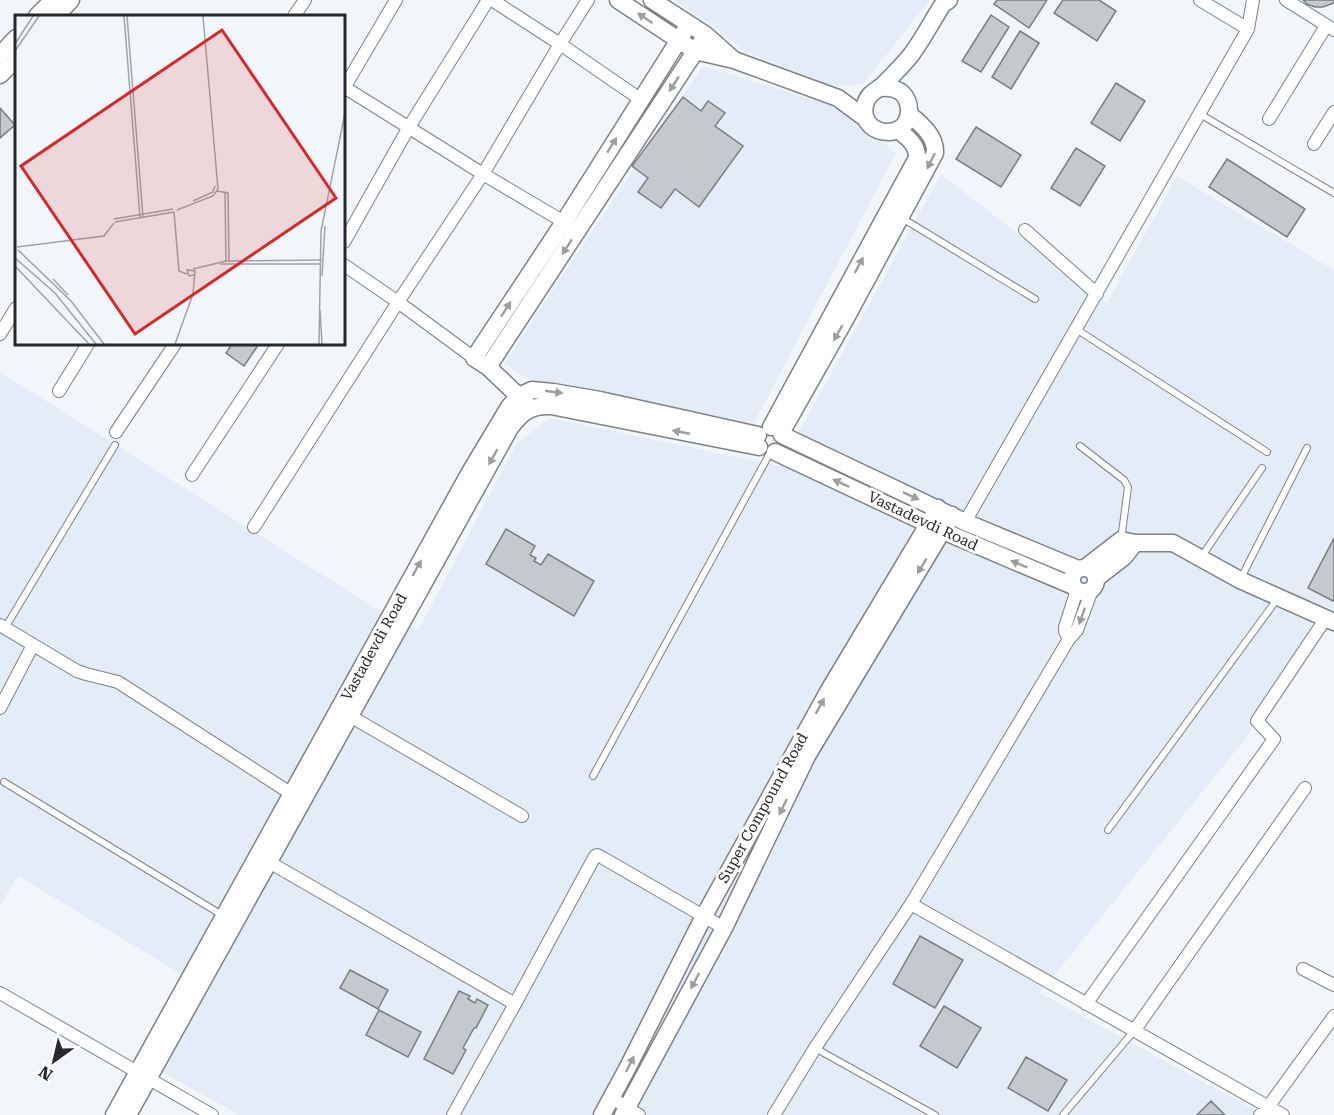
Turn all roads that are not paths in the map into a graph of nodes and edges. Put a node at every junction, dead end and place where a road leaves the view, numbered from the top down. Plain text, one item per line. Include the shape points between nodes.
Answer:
1 (53, 0) edge
2 (71, 0) edge
3 (305, 0) edge
4 (396, 0) edge
5 (490, 0) edge
6 (588, 0) edge
7 (618, 0) edge
8 (652, 0) edge
9 (949, 0) edge
10 (1200, 0) edge
11 (1253, 0) edge
12 (1286, 0) edge
13 (38, 15) edge
14 (57, 15) edge
15 (295, 15) edge
16 (689, 24) junction
17 (1330, 28) edge
18 (1248, 29) junction
19 (706, 35) junction
20 (678, 40) junction
21 (15, 41) edge
22 (560, 44) junction
23 (695, 51) junction
24 (910, 56) junction
25 (10, 57) edge
26 (734, 60) junction
27 (0, 75) edge
28 (345, 86) edge
29 (345, 89) edge
30 (874, 92) junction
31 (904, 96) junction
32 (838, 98) junction
33 (640, 99) junction
34 (1334, 112) edge
35 (909, 114) junction
36 (1200, 114) junction
37 (865, 118) junction
38 (1269, 118) dead end
39 (409, 127) junction
40 (898, 129) junction
41 (1314, 144) dead end
42 (483, 174) junction
43 (1334, 193) edge
44 (901, 218) junction
45 (564, 222) junction
46 (1025, 230) dead end
47 (345, 240) edge
48 (345, 266) edge
49 (1096, 294) junction
50 (1035, 298) dead end
51 (398, 302) junction
52 (15, 311) edge
53 (1076, 329) junction
54 (0, 334) edge
55 (87, 345) edge
56 (174, 345) edge
57 (277, 345) edge
58 (481, 363) junction
59 (59, 392) dead end
60 (525, 402) junction
61 (116, 432) dead end
62 (771, 440) junction
63 (115, 445) dead end
64 (1080, 446) dead end
65 (1307, 448) dead end
66 (1267, 452) dead end
67 (1262, 468) dead end
68 (192, 475) dead end
69 (952, 515) junction
70 (254, 527) dead end
71 (936, 528) junction
72 (1128, 542) junction
73 (1200, 558) junction
74 (1084, 580) junction
75 (1240, 580) junction
76 (1279, 597) junction
77 (1330, 620) edge
78 (2, 626) edge
79 (33, 645) junction
80 (0, 708) edge
81 (350, 716) junction
82 (593, 776) dead end
83 (4, 782) dead end
84 (1305, 788) dead end
85 (298, 797) junction
86 (522, 816) dead end
87 (1108, 830) dead end
88 (268, 862) junction
89 (911, 904) junction
90 (704, 916) junction
91 (225, 917) junction
92 (724, 928) junction
93 (1303, 969) dead end
94 (1334, 986) edge
95 (0, 993) edge
96 (515, 1004) junction
97 (1086, 1004) junction
98 (1334, 1016) edge
99 (1134, 1031) junction
100 (815, 1048) junction
101 (143, 1075) junction
102 (612, 1098) junction
103 (1264, 1111) edge
104 (630, 1112) edge
105 (114, 1115) edge
106 (128, 1115) edge
107 (212, 1115) edge
108 (453, 1115) edge
109 (602, 1115) edge
110 (774, 1115) edge
111 (935, 1115) edge
112 (1063, 1115) edge
113 (1283, 1115) edge

1 - 13 street
2 - 14 street
3 - 15 street
4 - 28 street
5 - 22 street
5 - 39 street
6 - 22 street
20 -> 7 street
8 - 16 street
9 - 24 street
10 - 18 street
11 - 18 street
12 - 17 street
16 - 19 street
16 - 20 street
17 - 38 street
18 - 36 street
19 - 23 street
19 - 26 street
20 - 23 street
20 - 33 street
21 - 25 street
22 - 33 street
22 - 42 street
23 - 26 street
23 -> 58 street
24 - 30 street
24 - 31 street
25 - 27 street
26 - 32 street
29 - 39 street
30 - 31 street via 888,87
30 - 32 street
30 - 37 street via 864,111
31 - 35 street
32 - 37 street
45 -> 33 street
34 - 41 street
35 - 40 street
35 -> 44 street via 936,146
36 - 43 lane
36 - 49 street
37 - 40 street via 881,132
39 - 42 street
39 - 47 street
62 -> 40 street via 917,158 918,151
42 - 45 street
42 - 51 street
44 - 50 lane
44 -> 62 street via 846,318
58 -> 45 street
46 - 49 street
48 - 51 street
49 - 53 street
51 - 58 street
51 - 70 street
52 - 54 street
53 - 66 lane
53 - 69 street
55 - 59 street
56 - 61 street
57 - 68 street
58 - 60 street
60 - 62 street, Vastadevdi Road via 532,390 553,392
60 -> 81 street, Vastadevdi Road
85 -> 60 street, Vastadevdi Road via 470,472 505,413
62 -> 69 street, Vastadevdi Road
71 -> 62 street, Vastadevdi Road
62 - 82 lane
63 - 78 lane
64 - 72 lane via 1127,483
65 - 75 lane
67 - 73 lane
69 - 71 street, Super Compound Road
69 - 74 street, Vastadevdi Road
74 -> 71 street, Vastadevdi Road
90 -> 71 street, Super Compound Road via 828,690
71 -> 92 street, Super Compound Road via 807,756
72 - 73 street via 1173,543
72 - 74 street
73 - 75 street
74 - 89 street via 1077,630
75 - 76 street
76 - 77 street
76 - 87 lane
77 - 97 street via 1257,721 1274,739
78 - 79 street
79 - 80 street
79 - 85 street via 77,671 117,682
81 - 85 street, Vastadevdi Road
81 - 86 street
83 - 91 lane
84 - 99 street
85 - 88 street, Vastadevdi Road
85 - 91 street, Vastadevdi Road
88 - 96 street
88 - 101 street, Vastadevdi Road
89 - 97 street
89 - 100 street
90 - 92 street
90 - 96 street via 595,856
102 -> 90 street, Super Compound Road
91 - 101 street, Vastadevdi Road
92 -> 104 street, Super Compound Road
93 - 94 street
95 - 101 street
96 - 108 street
97 - 99 street
98 - 103 street
99 - 103 street
99 - 112 lane
100 - 110 street
100 - 111 lane
101 - 105 street, Vastadevdi Road
101 - 106 street, Vastadevdi Road
101 - 107 street
102 - 104 street
102 - 109 street, Super Compound Road
103 - 113 street

